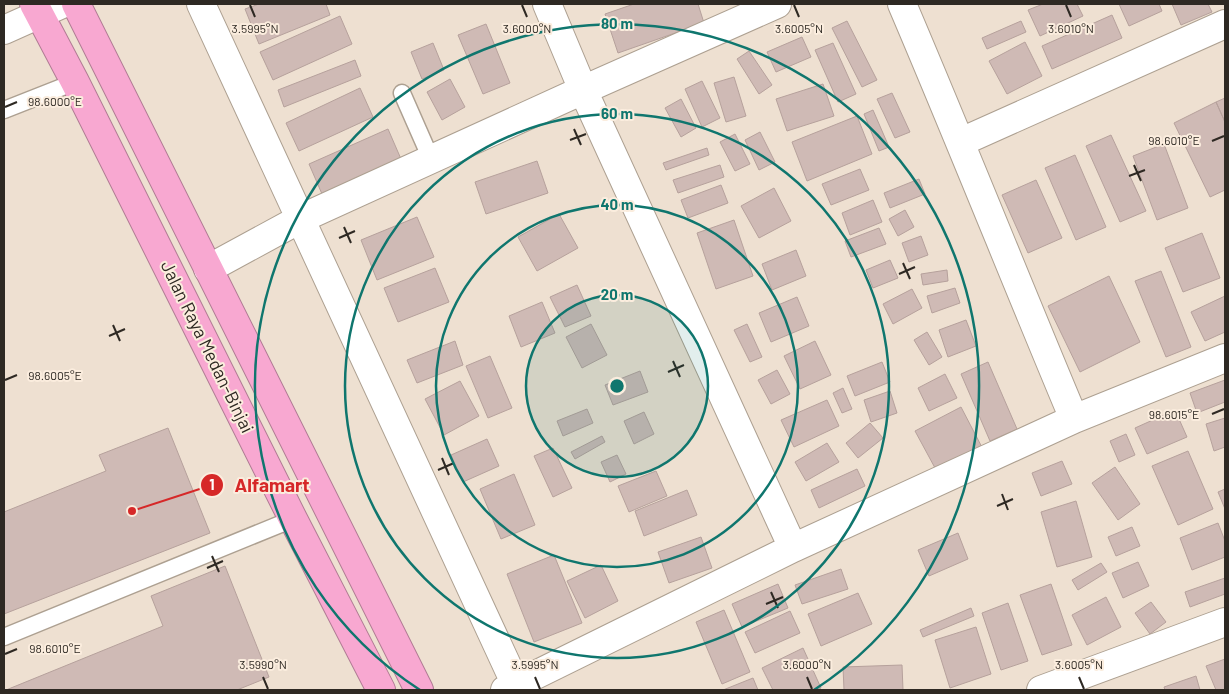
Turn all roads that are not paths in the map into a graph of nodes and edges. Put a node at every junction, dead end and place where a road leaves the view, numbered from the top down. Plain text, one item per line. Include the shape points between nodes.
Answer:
1 (76, 4) edge
2 (201, 4) edge
3 (546, 4) edge
4 (777, 4) edge
5 (902, 4) edge
6 (45, 7) edge
7 (1225, 24) edge
8 (4, 30) edge
9 (75, 82) junction
10 (583, 90) junction
11 (402, 93) dead end
12 (4, 110) edge
13 (961, 142) junction
14 (432, 159) junction
15 (300, 219) junction
16 (208, 269) junction
17 (1225, 358) edge
18 (1074, 419) junction
19 (293, 519) junction
20 (793, 548) junction
21 (1225, 622) edge
22 (4, 637) edge
23 (510, 688) edge
24 (381, 690) edge
25 (419, 690) edge
26 (1045, 690) edge

1 - 16 highway, Jalan Raya Medan-Binjai
2 - 15 street
3 - 10 street
4 - 10 street
5 - 13 street
6 - 8 street
6 - 9 highway, Jalan Raya Medan-Binjai
7 - 13 street
9 - 12 lane
9 - 19 highway, Jalan Raya Medan-Binjai
10 - 14 street
10 - 20 street
11 - 14 lane
13 - 18 street
14 - 15 street
15 - 16 street
15 - 23 street
16 - 25 highway, Jalan Raya Medan-Binjai
17 - 18 street
18 - 20 street
19 - 22 lane
19 - 24 highway, Jalan Raya Medan-Binjai
20 - 23 street
21 - 26 street

